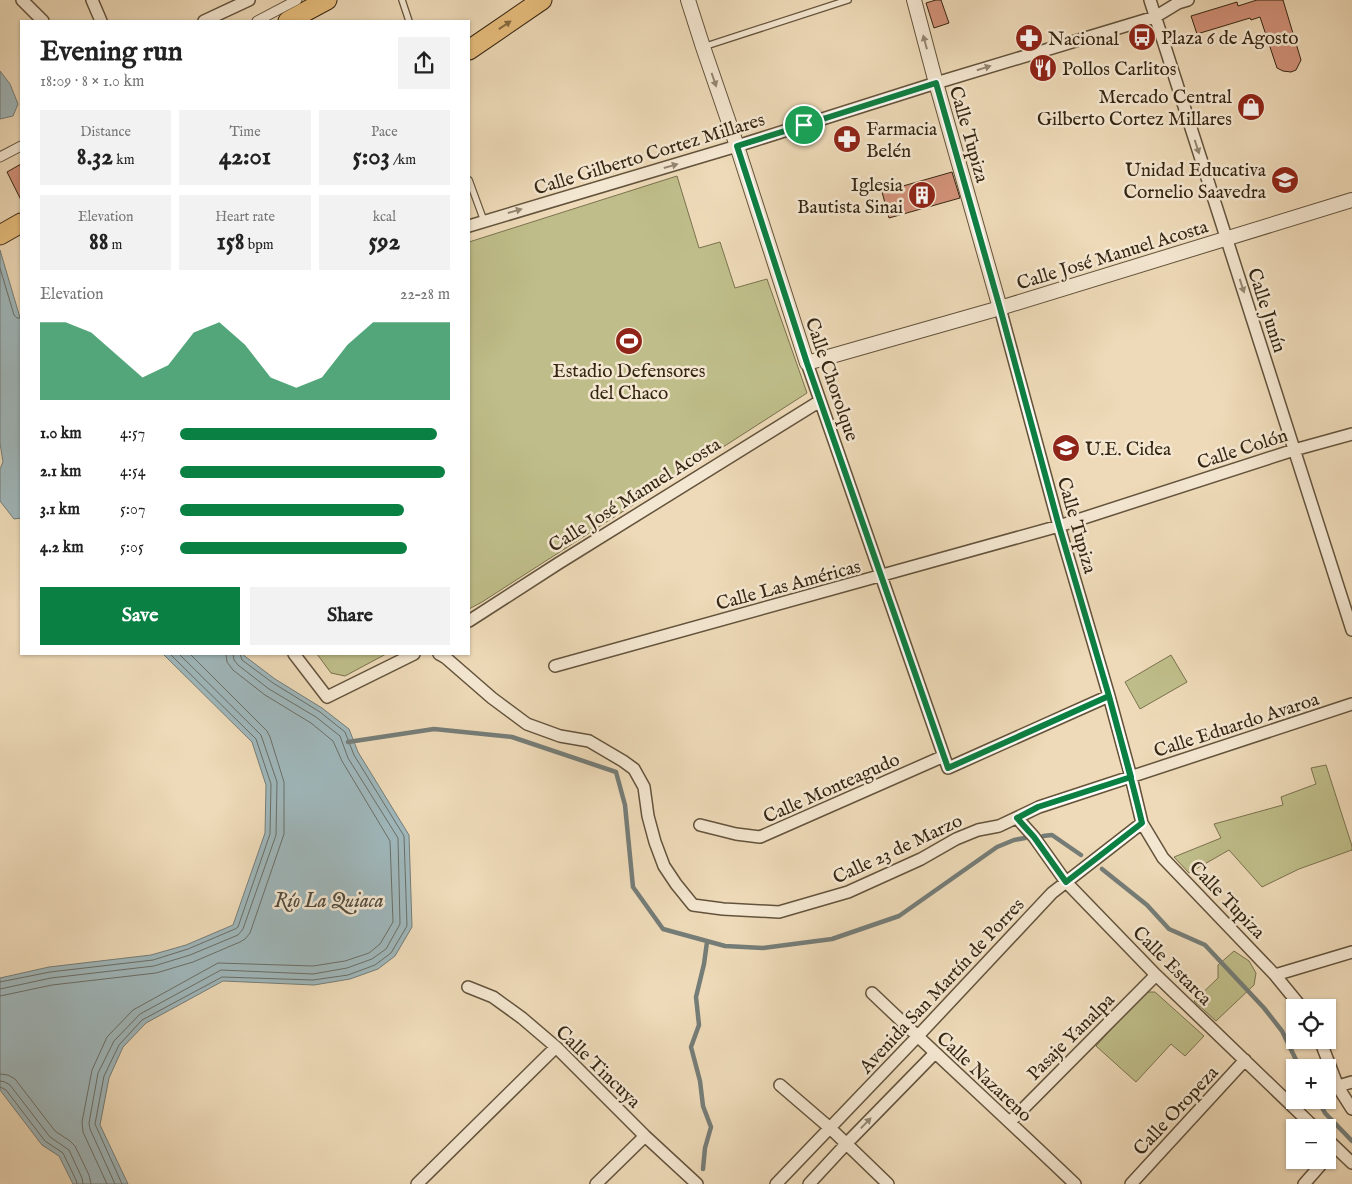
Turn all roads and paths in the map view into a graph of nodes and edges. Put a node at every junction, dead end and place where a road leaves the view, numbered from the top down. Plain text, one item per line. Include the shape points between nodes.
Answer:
1 (22, 0) edge
2 (92, 0) edge
3 (248, 0) edge
4 (297, 0) edge
5 (327, 0) edge
6 (402, 0) edge
7 (542, 0) edge
8 (688, 0) edge
9 (848, 0) edge
10 (914, 0) edge
11 (1150, 0) edge
12 (1188, 0) edge
13 (1155, 17) junction
14 (41, 20) edge
15 (102, 20) edge
16 (206, 20) edge
17 (259, 20) edge
18 (290, 20) edge
19 (409, 20) edge
20 (703, 47) junction
21 (470, 49) edge
22 (936, 83) junction
23 (737, 146) junction
24 (20, 147) edge
25 (0, 157) edge
26 (470, 183) edge
27 (1352, 200) edge
28 (484, 220) junction
29 (470, 226) edge
30 (1227, 239) junction
31 (1000, 308) junction
32 (807, 363) junction
33 (820, 401) junction
34 (1352, 434) edge
35 (1294, 450) junction
36 (1059, 526) junction
37 (881, 576) junction
38 (470, 620) edge
39 (1352, 630) edge
40 (295, 655) edge
41 (412, 655) edge
42 (441, 655) edge
43 (555, 666) dead end
44 (1109, 696) junction
45 (1352, 704) edge
46 (944, 756) junction
47 (1131, 777) junction
48 (1017, 818) junction
49 (1142, 823) junction
50 (700, 825) dead end
51 (1066, 882) junction
52 (1352, 952) edge
53 (1156, 975) junction
54 (1275, 975) junction
55 (468, 987) dead end
56 (872, 993) dead end
57 (1295, 999) edge
58 (918, 1037) junction
59 (556, 1047) junction
60 (934, 1053) junction
61 (1245, 1060) junction
62 (1352, 1082) edge
63 (780, 1086) dead end
64 (1336, 1087) edge
65 (1336, 1091) edge
66 (1286, 1093) edge
67 (1300, 1109) edge
68 (1352, 1109) edge
69 (1308, 1119) edge
70 (1010, 1122) junction
71 (830, 1128) junction
72 (645, 1136) junction
73 (846, 1143) junction
74 (1336, 1148) edge
75 (1352, 1163) edge
76 (1317, 1169) edge
77 (417, 1184) edge
78 (596, 1184) edge
79 (697, 1184) edge
80 (776, 1184) edge
81 (809, 1184) edge
82 (888, 1184) edge
83 (1075, 1184) edge
84 (1131, 1184) edge
85 (1304, 1184) edge

1 - 14 street
2 - 15 street
3 - 16 street
4 - 17 street
5 - 18 highway
6 - 19 lane
21 -> 7 highway
8 - 20 street, Calle Chorolque
9 - 20 lane
22 -> 10 street, Calle Tupiza
11 - 13 street, Calle Junín
12 - 13 street, Calle Gilberto Cortez Millares
22 -> 13 street, Calle Gilberto Cortez Millares
13 -> 30 street, Calle Junín
20 -> 23 street, Calle Chorolque
22 - 23 street, Calle Gilberto Cortez Millares
22 - 31 street, Calle Tupiza
28 -> 23 street, Calle Gilberto Cortez Millares
23 - 32 street, Calle Chorolque
24 - 25 street
26 - 28 lane
27 - 30 street, Calle José Manuel Acosta
28 - 29 street, Calle Gilberto Cortez Millares
30 - 31 street, Calle José Manuel Acosta
30 -> 35 street, Calle Junín
31 - 32 street, Calle José Manuel Acosta
31 - 36 street, Calle Tupiza
32 - 33 street, Calle Chorolque
33 - 37 street, Calle Chorolque
33 - 38 street, Calle José Manuel Acosta
34 - 35 street, Calle Colón
35 - 36 street, Calle Colón
35 - 39 street, Calle Junín
36 - 37 street, Calle Las Américas
36 - 44 street, Calle Tupiza
37 - 43 street, Calle Las Américas
37 - 46 street, Calle Chorolque
40 - 41 street via 327,697
42 - 48 street, Calle 23 de Marzo via 527,724 560,736 589,741 634,769 644,787 648,816 664,866 692,905 779,912 848,892 956,839
44 - 46 street, Calle Chorolque via 948,768
44 - 47 street, Calle Tupiza
45 - 47 street, Calle Eduardo Avaroa
46 - 50 street, Calle Monteagudo via 760,837
47 - 48 street, Calle 23 de Marzo via 1038,807
47 - 49 street, Calle Tupiza
48 - 51 street, Calle Estarca
49 - 51 street, Avenida San Martín de Porres
49 - 54 street, Calle Tupiza via 1163,858
51 - 53 street, Calle Estarca
51 - 58 street, Avenida San Martín de Porres via 1052,893
52 - 54 street
53 - 61 street, Calle Estarca
53 - 70 street, Pasaje Yanalpa
54 - 57 street, Calle Tupiza
55 - 59 street, Calle Tincuya via 493,997
56 - 58 street, Calle Nazareno
58 - 60 street, Calle Nazareno
58 - 71 street, Avenida San Martín de Porres
59 - 72 street, Calle Tincuya
59 - 77 street
60 - 70 street, Calle Nazareno
73 -> 60 street
61 - 66 street, Calle Estarca
61 - 84 street, Calle Oropeza
62 - 64 street
63 - 71 street
65 - 68 street
67 - 69 street, Calle Estarca
70 - 83 street, Calle Nazareno
71 - 73 street
71 - 80 street, Avenida San Martín de Porres
72 - 78 street
72 - 79 street, Calle Tincuya
73 - 81 street
73 - 82 street
74 - 75 street
76 - 85 street

